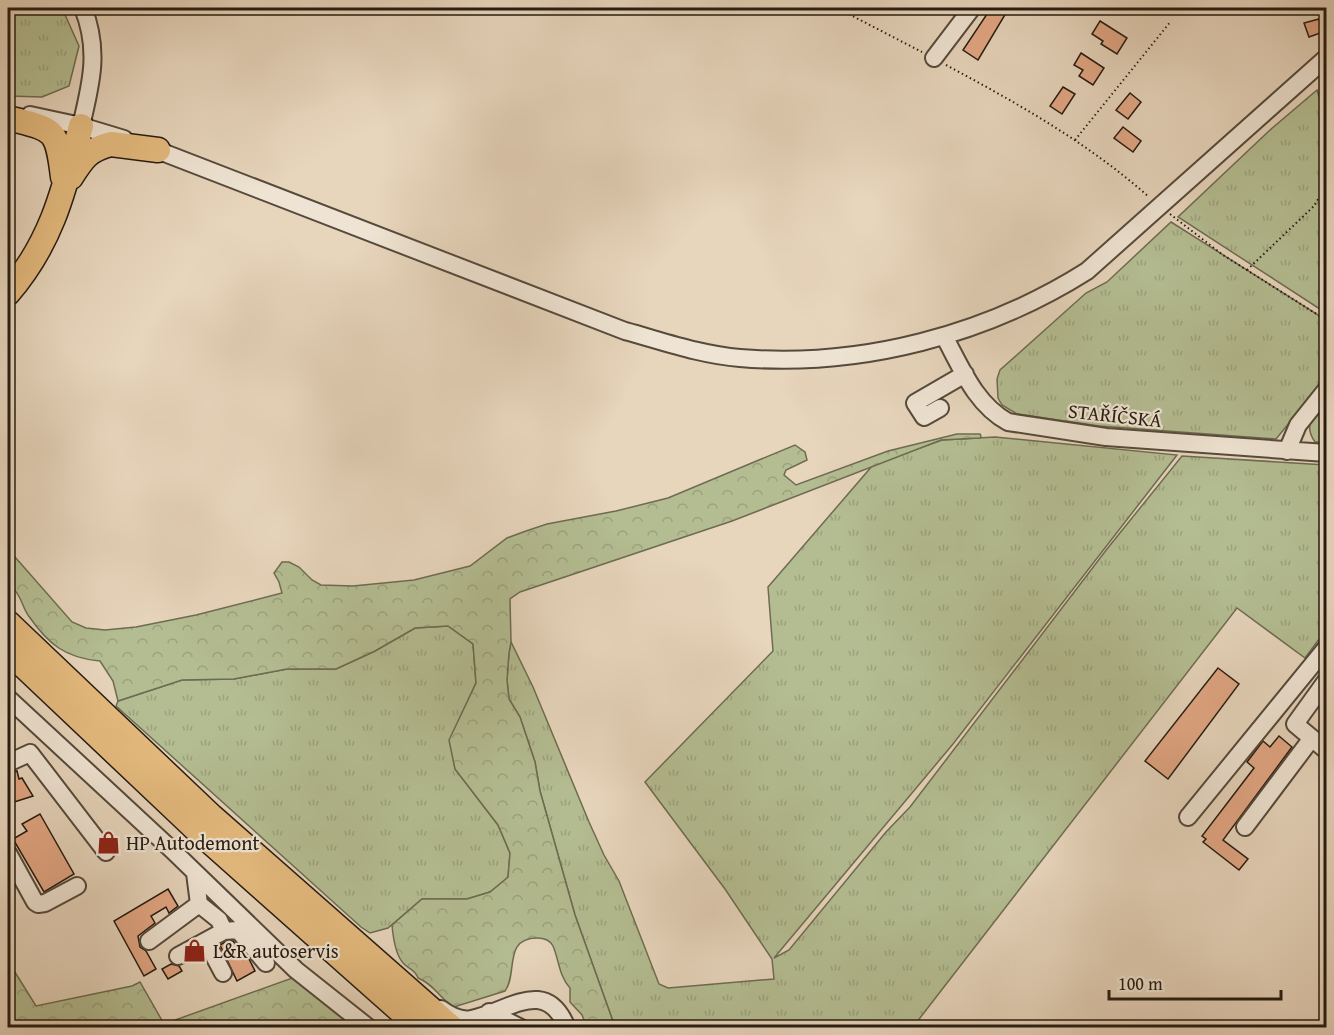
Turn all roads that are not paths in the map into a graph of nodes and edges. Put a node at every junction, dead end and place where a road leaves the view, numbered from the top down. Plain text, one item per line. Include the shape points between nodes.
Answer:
1 (84, 8) edge
2 (972, 8) edge
3 (934, 58) road end
4 (1326, 58) edge
5 (8, 110) edge
6 (8, 118) edge
7 (81, 126) junction
8 (158, 150) junction
9 (64, 186) junction
10 (8, 293) edge
11 (944, 336) junction
12 (965, 374) junction
13 (1326, 390) edge
14 (940, 408) dead end
15 (1287, 451) junction
16 (1326, 453) edge
17 (8, 623) edge
18 (1326, 648) edge
19 (8, 651) edge
20 (1326, 681) edge
21 (8, 698) edge
22 (1312, 738) junction
23 (1326, 750) edge
24 (8, 763) edge
25 (1188, 817) dead end
26 (1245, 827) dead end
27 (106, 852) dead end
28 (8, 853) edge
29 (195, 873) junction
30 (76, 885) dead end
31 (199, 904) junction
32 (224, 931) junction
33 (148, 941) dead end
34 (206, 941) junction
35 (178, 956) dead end
36 (266, 963) dead end
37 (386, 971) junction
38 (223, 973) dead end
39 (489, 1012) junction
40 (369, 1028) edge
41 (420, 1028) edge
42 (452, 1028) edge
43 (521, 1028) edge
44 (567, 1028) edge

1 - 7 street via 94,64
2 - 3 street
4 - 11 street via 1087,272 1029,305
5 - 7 street
6 - 9 highway via 50,132 58,147
7 - 8 street
7 - 9 highway
8 - 9 highway via 103,146 83,157
8 - 11 street via 579,315 675,345 738,358 832,358
9 - 10 highway via 41,248
11 - 12 street, STAŘÍČSKÁ
12 - 14 street via 915,403 924,417
12 - 15 street, STAŘÍČSKÁ via 983,403 1008,422 1106,437
13 - 15 street via 1298,424
15 - 16 street, STAŘÍČSKÁ
17 - 37 highway via 211,816
18 - 25 street
19 - 41 highway via 197,830
20 - 22 street via 1295,724
21 - 29 street
22 - 23 street
22 - 26 street
24 - 27 street via 30,753
28 - 30 street via 38,904
29 - 31 street
29 - 40 street via 296,970
31 - 32 street via 219,920
31 - 33 street
32 - 34 street
32 - 36 street via 238,930
34 - 35 street
34 - 38 street
37 - 39 street via 458,1018 470,1019
37 - 42 highway
39 - 43 street
39 - 44 street via 535,999 556,1007

